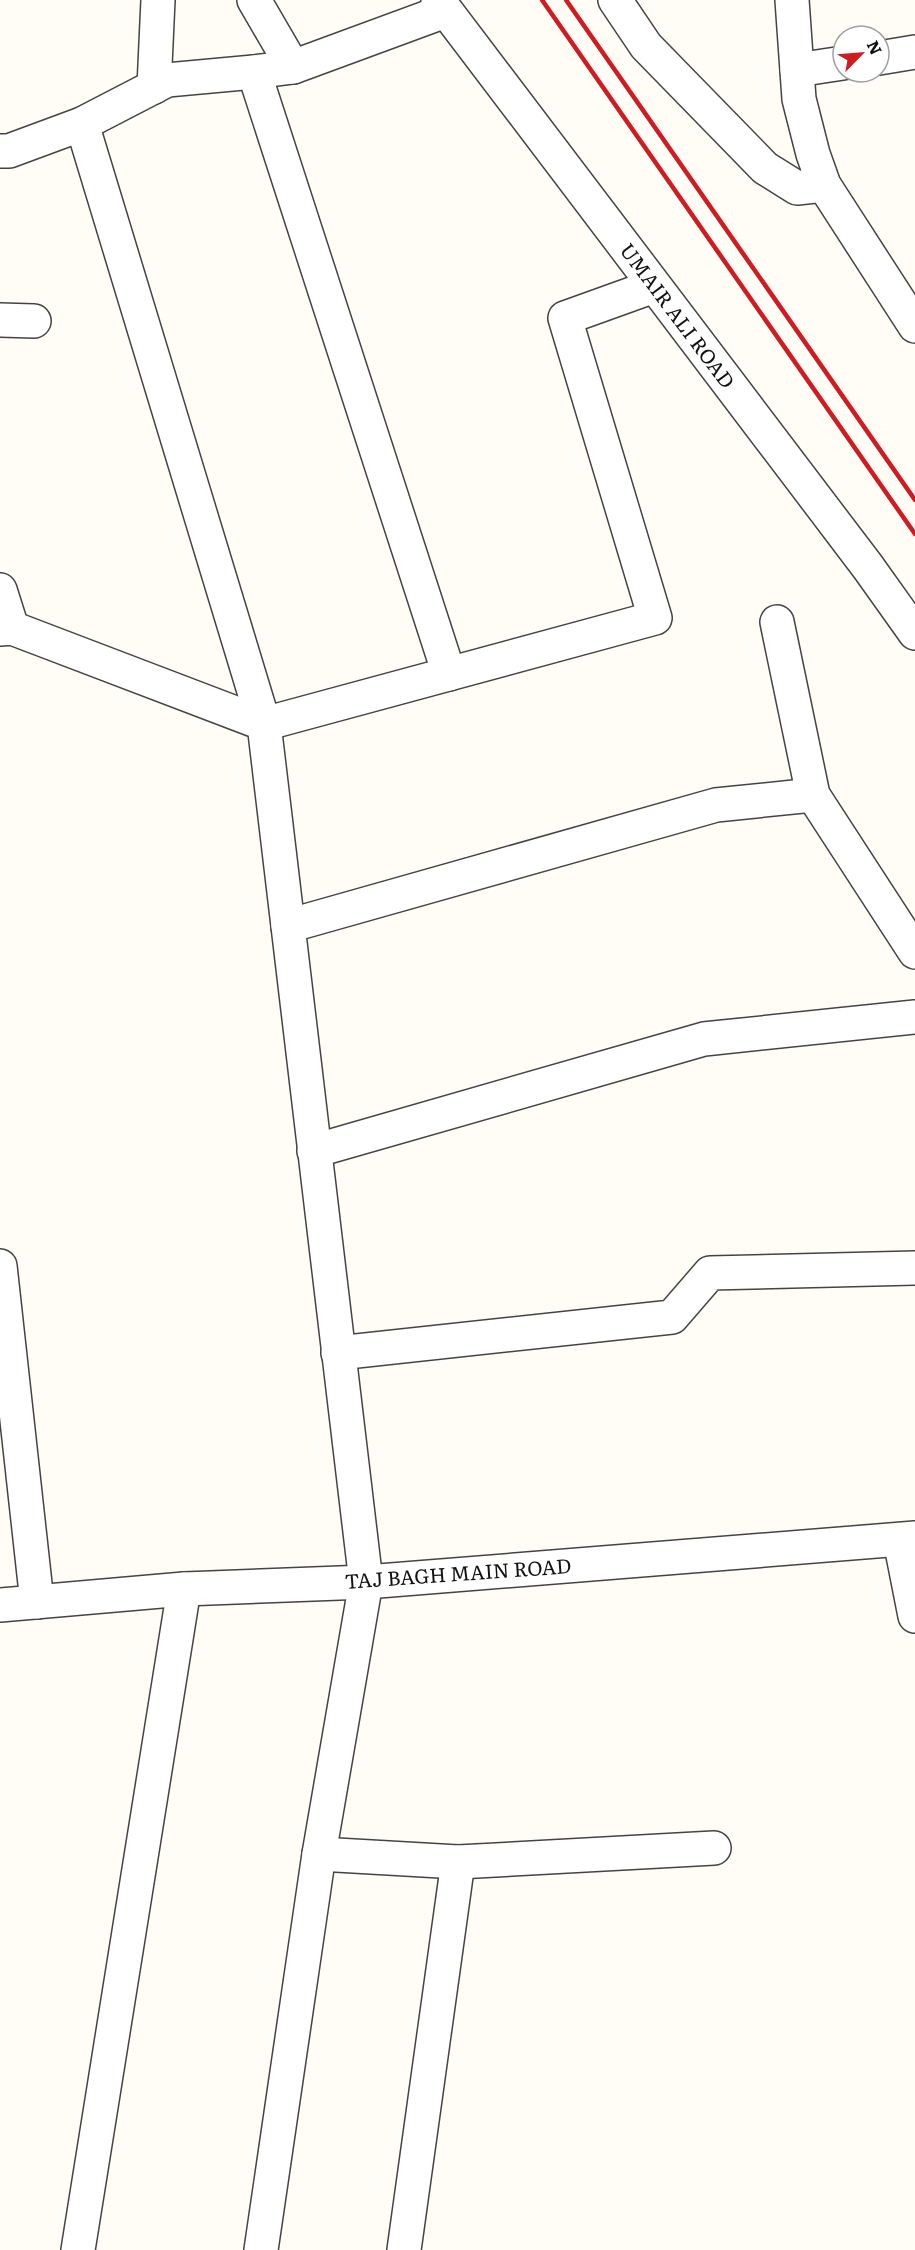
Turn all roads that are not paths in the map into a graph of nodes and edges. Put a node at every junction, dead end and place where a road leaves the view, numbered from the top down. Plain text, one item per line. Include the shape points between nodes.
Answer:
1 (158, 0) edge
2 (254, 0) edge
3 (615, 0) edge
4 (792, 0) edge
5 (441, 6) edge
6 (915, 52) edge
7 (891, 56) edge
8 (831, 65) edge
9 (293, 67) junction
10 (797, 70) junction
11 (254, 72) junction
12 (154, 87) junction
13 (82, 124) junction
14 (0, 151) edge
15 (824, 185) junction
16 (654, 286) junction
17 (0, 320) edge
18 (34, 321) dead end
19 (915, 326) edge
20 (0, 590) edge
21 (777, 622) dead end
22 (6, 628) edge
23 (915, 633) edge
24 (449, 674) junction
25 (264, 724) junction
26 (813, 795) junction
27 (288, 926) junction
28 (915, 952) edge
29 (915, 1017) edge
30 (315, 1151) junction
31 (0, 1266) edge
32 (915, 1268) edge
33 (338, 1353) junction
34 (908, 1539) edge
35 (366, 1582) junction
36 (184, 1589) junction
37 (37, 1602) junction
38 (0, 1605) edge
39 (915, 1616) edge
40 (714, 1848) dead end
41 (319, 1854) junction
42 (459, 1862) junction
43 (78, 2250) edge
44 (261, 2250) edge
45 (404, 2250) edge

1 - 12 street
2 - 9 street
3 - 15 street via 646,46 765,168 797,188
4 - 10 street
5 - 9 street
5 - 16 street, UMAIR ALI ROAD
6 - 7 street
8 - 10 street
9 - 11 street
10 - 15 street via 799,99
11 - 12 street via 167,80
11 - 24 street
12 - 13 street
13 - 14 street
13 - 25 street
15 - 19 street
16 - 23 street, UMAIR ALI ROAD
16 - 24 street via 565,318 655,618
17 - 18 street
20 - 22 street
21 - 26 street
22 - 25 street
24 - 25 street
25 - 27 street
26 - 27 street via 716,805
26 - 28 street
27 - 30 street
29 - 30 street via 704,1039
30 - 33 street
31 - 37 street
32 - 33 street via 711,1273 672,1317
33 - 35 street
34 - 35 street, TAJ BAGH MAIN ROAD
34 - 39 street
35 - 36 street, TAJ BAGH MAIN ROAD
35 - 41 street
36 - 37 street, TAJ BAGH MAIN ROAD
36 - 43 street
37 - 38 street, TAJ BAGH MAIN ROAD
40 - 42 street
41 - 42 street
41 - 44 street
42 - 45 street

